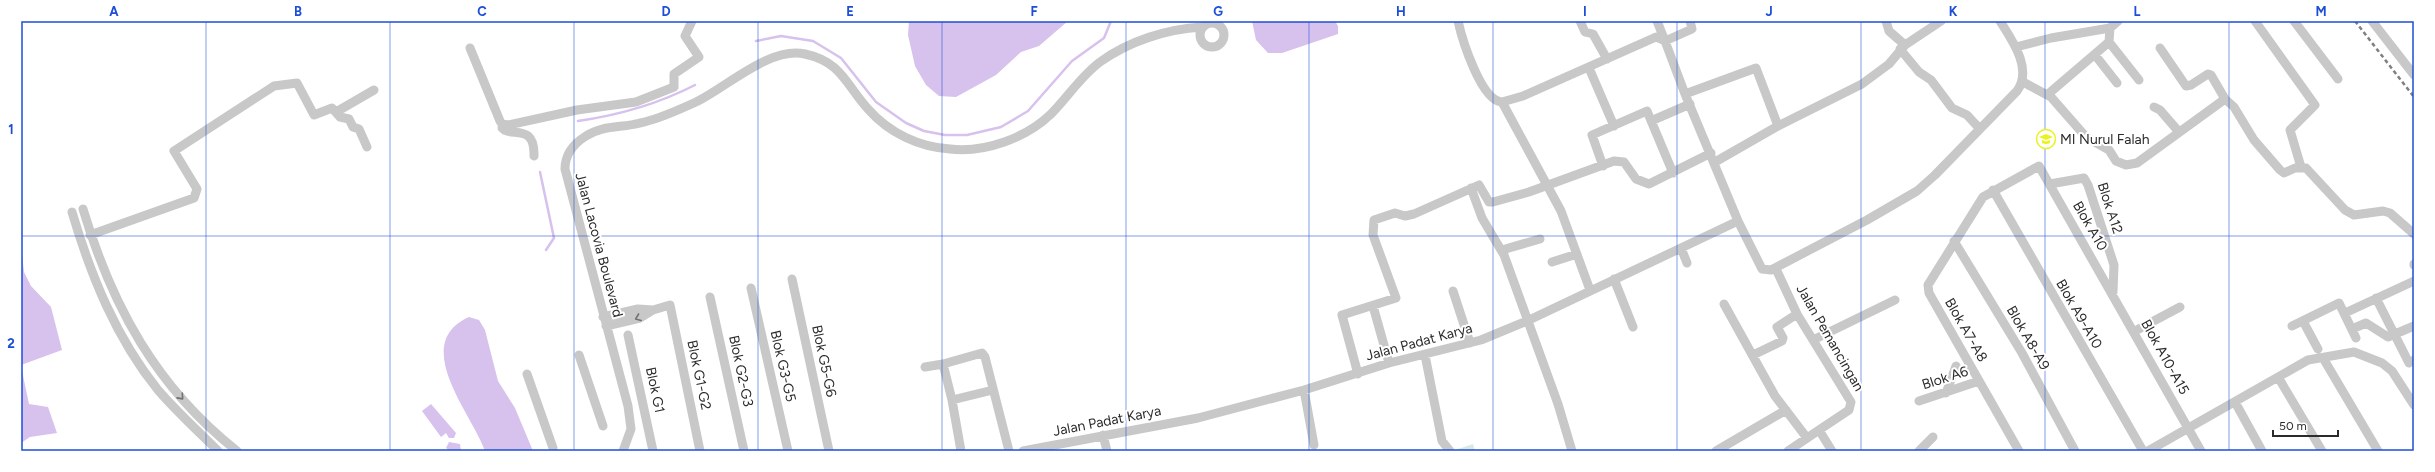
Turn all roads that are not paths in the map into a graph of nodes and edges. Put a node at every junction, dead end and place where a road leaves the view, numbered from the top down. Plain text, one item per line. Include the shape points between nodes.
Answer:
1 (692, 21) edge
2 (1458, 21) edge
3 (1580, 21) edge
4 (1657, 21) edge
5 (1690, 21) edge
6 (1886, 21) edge
7 (1941, 21) edge
8 (2000, 21) edge
9 (2118, 21) edge
10 (2255, 21) edge
11 (2294, 21) edge
12 (2372, 21) edge
13 (1202, 27) dead end
14 (2110, 28) junction
15 (1666, 41) junction
16 (2109, 42) junction
17 (1902, 47) junction
18 (2016, 47) junction
19 (470, 48) dead end
20 (2160, 48) dead end
21 (2095, 56) junction
22 (1607, 59) junction
23 (1589, 68) junction
24 (2414, 75) edge
25 (2338, 79) dead end
26 (2139, 80) dead end
27 (2023, 82) junction
28 (2117, 83) dead end
29 (374, 90) dead end
30 (1685, 94) junction
31 (2047, 95) junction
32 (2225, 99) junction
33 (1502, 102) junction
34 (1690, 104) junction
35 (2154, 107) dead end
36 (336, 112) junction
37 (1651, 120) junction
38 (502, 124) junction
39 (1614, 126) junction
40 (1778, 126) junction
41 (1979, 128) junction
42 (2179, 132) junction
43 (367, 147) dead end
44 (534, 156) dead end
45 (1713, 157) junction
46 (1603, 166) junction
47 (2301, 167) junction
48 (1673, 173) junction
49 (2050, 184) junction
50 (1545, 185) junction
51 (1471, 188) junction
52 (1993, 190) junction
53 (83, 209) dead end
54 (72, 212) dead end
55 (1738, 221) junction
56 (2414, 234) edge
57 (90, 235) junction
58 (1540, 239) dead end
59 (1954, 241) junction
60 (1681, 248) junction
61 (1502, 250) junction
62 (1577, 254) junction
63 (1552, 262) dead end
64 (1687, 263) dead end
65 (1776, 269) junction
66 (792, 279) dead end
67 (1614, 279) junction
68 (2414, 280) edge
69 (751, 288) dead end
70 (1590, 290) junction
71 (1453, 291) dead end
72 (2115, 296) junction
73 (710, 297) dead end
74 (2376, 298) junction
75 (1895, 300) dead end
76 (1724, 304) dead end
77 (1373, 306) junction
78 (2180, 307) dead end
79 (653, 310) junction
80 (2345, 313) junction
81 (1797, 314) junction
82 (603, 317) junction
83 (1527, 321) junction
84 (2303, 321) junction
85 (606, 326) junction
86 (2292, 326) dead end
87 (2414, 326) edge
88 (1633, 328) dead end
89 (2352, 329) junction
90 (2135, 331) junction
91 (628, 335) dead end
92 (2393, 335) junction
93 (2356, 338) dead end
94 (1813, 340) junction
95 (1470, 343) junction
96 (2318, 349) dead end
97 (1752, 354) junction
98 (579, 355) dead end
99 (1425, 355) junction
100 (2323, 358) junction
101 (2414, 360) edge
102 (1389, 363) junction
103 (943, 364) junction
104 (1956, 366) dead end
105 (156, 367) junction
106 (925, 367) dead end
107 (146, 374) junction
108 (527, 374) dead end
109 (1358, 374) junction
110 (2278, 377) junction
111 (1979, 381) junction
112 (993, 390) junction
113 (1304, 390) junction
114 (1946, 393) junction
115 (2411, 394) edge
116 (952, 400) junction
117 (1919, 401) dead end
118 (2235, 402) junction
119 (2414, 405) edge
120 (1786, 410) junction
121 (604, 426) dead end
122 (2188, 428) junction
123 (1819, 430) junction
124 (1103, 435) junction
125 (1933, 437) dead end
126 (1807, 438) junction
127 (1314, 445) dead end
128 (1065, 447) edge
129 (554, 450) edge
130 (829, 450) edge
131 (218, 451) edge
132 (236, 451) edge
133 (623, 451) edge
134 (654, 451) edge
135 (700, 451) edge
136 (744, 451) edge
137 (788, 451) edge
138 (961, 451) edge
139 (1009, 451) edge
140 (1023, 451) edge
141 (1107, 451) edge
142 (1450, 451) edge
143 (1572, 451) edge
144 (1716, 451) edge
145 (1788, 451) edge
146 (1832, 451) edge
147 (1919, 451) edge
148 (2019, 451) edge
149 (2075, 451) edge
150 (2143, 451) edge
151 (2148, 451) edge
152 (2201, 451) edge
153 (2262, 451) edge
154 (2322, 451) edge
155 (2378, 451) edge

1 - 38 street via 685,36 699,57 674,74 674,86 636,102
2 - 33 street via 1464,45 1476,73 1490,97
3 - 22 street via 1585,32 1593,34
4 - 15 street
5 - 15 street via 1692,29
6 - 17 street via 1889,31
7 - 17 street
8 - 18 street
9 - 14 street
10 - 47 street via 2315,105 2290,130
11 - 25 street
12 - 24 street
13 - 82 street, Jalan Lacovia Boulevard via 1151,37 1125,47 1100,62 1078,81 1051,114 1030,130 1004,142 979,148 952,150 927,146 905,137 884,125 867,109 838,70 822,60 803,54 787,54 765,61 699,100 665,116 639,124 602,128 587,135 574,145 565,158 565,169
14 - 16 street
14 - 18 street
15 - 22 street via 1656,38
15 - 30 street
16 - 21 street
16 - 26 street
17 - 40 street via 1889,64 1862,84
17 - 41 street via 1919,72 1931,80 1952,108 1968,116
18 - 27 street
19 - 38 street
20 - 32 street via 2186,86 2208,74 2212,76
21 - 28 street
21 - 31 street
22 - 23 street
23 - 33 street via 1523,96
23 - 39 street
27 - 31 street
27 - 41 street
29 - 36 street
30 - 34 street
30 - 40 street via 1756,68
31 - 42 street via 2086,137 2109,150 2116,161 2126,165 2137,163
32 - 42 street
32 - 47 street via 2234,106 2254,140 2280,170 2284,173
33 - 50 street
34 - 37 street
34 - 45 street
35 - 42 street via 2160,110
36 - 43 street via 340,117 349,119 353,127 359,129
36 - 57 street via 332,108 314,115 297,83 274,86 174,151 196,189 194,198
37 - 39 street via 1647,111
37 - 48 street
38 - 44 street via 501,129 518,131 528,136 534,147
39 - 46 street via 1592,135
40 - 45 street
41 - 65 street via 1936,175 1917,191
45 - 48 street
45 - 55 street
46 - 48 street via 1614,161 1624,162 1636,179 1645,184
46 - 50 street
47 - 56 street via 2306,168 2345,210 2354,215 2383,211 2390,213
49 - 52 street, Blok A10 via 2039,166
49 - 72 street, Blok A10
49 - 72 street, Blok A12 via 2084,178 2088,184 2114,265
50 - 51 street via 1493,202 1489,202 1479,185
50 - 62 street via 1561,211
51 - 61 street via 1482,218
51 - 77 street via 1414,214 1405,216 1396,213 1374,220 1373,235 1396,298
52 - 59 street via 1983,197
52 - 150 street, Blok A9-A10
53 - 57 street
54 - 107 street via 86,261 102,298 122,337
55 - 60 street, Jalan Padat Karya
55 - 65 street via 1762,270
57 - 105 street via 113,293 132,331
58 - 61 street
59 - 111 street, Blok A7-A8 via 1928,284 1929,293
59 - 149 street, Blok A8-A9 via 2022,353
60 - 64 street
60 - 67 street, Jalan Padat Karya
61 - 83 street
62 - 63 street
62 - 70 street
65 - 81 street, Jalan Pemancingan
66 - 130 street, Blok G5-G6
67 - 70 street, Jalan Padat Karya
67 - 88 street
68 - 74 street
69 - 137 street, Blok G3-G5
70 - 83 street, Jalan Padat Karya
71 - 95 street
72 - 90 street, Blok A10-A15
73 - 136 street, Blok G2-G3
74 - 80 street
74 - 92 street
75 - 94 street
76 - 97 street
77 - 102 street
77 - 109 street via 1342,315
78 - 90 street
79 - 82 street via 638,309
79 -> 85 street via 640,318
79 - 135 street, Blok G1-G2 via 670,305
80 - 84 street via 2339,303
80 - 89 street
81 - 94 street, Jalan Pemancingan
81 - 97 street via 1777,327 1782,341
82 - 85 street, Jalan Lacovia Boulevard
83 - 95 street, Jalan Padat Karya
83 - 143 street via 1558,404
84 - 86 street
84 - 96 street
85 - 133 street, Jalan Lacovia Boulevard via 629,413 631,428
87 - 92 street
89 - 92 street via 2366,323 2388,337
89 - 93 street
90 - 122 street, Blok A10-A15
91 - 134 street, Blok G1
92 - 101 street via 2409,363
94 - 123 street, Jalan Pemancingan via 1851,402 1849,410
95 - 99 street, Jalan Padat Karya
97 - 120 street via 1772,391
98 - 121 street
99 - 102 street, Jalan Padat Karya
99 - 142 street via 1442,441
100 - 110 street via 2308,360
100 - 115 street via 2354,352 2392,371
100 - 155 street
102 - 109 street, Jalan Padat Karya
103 - 106 street
103 - 112 street via 984,354
103 - 116 street
104 - 114 street
105 - 107 street
105 -> 132 street via 196,414
107 - 131 street via 188,422
108 - 129 street
109 - 113 street, Jalan Padat Karya
110 - 118 street
110 - 154 street
111 - 114 street, Blok A6
111 - 148 street, Blok A7-A8
112 - 116 street
112 - 139 street
113 - 124 street, Jalan Padat Karya via 1198,418
113 - 127 street
114 - 117 street, Blok A6
115 - 119 street
116 - 138 street
118 - 122 street
118 - 153 street
120 - 126 street
120 - 144 street
122 - 151 street
122 - 152 street, Blok A10-A15
123 - 126 street, Jalan Pemancingan
123 - 146 street
124 - 128 street, Jalan Padat Karya
124 - 141 street
125 - 147 street
126 - 145 street, Jalan Pemancingan
128 - 140 street, Jalan Padat Karya

